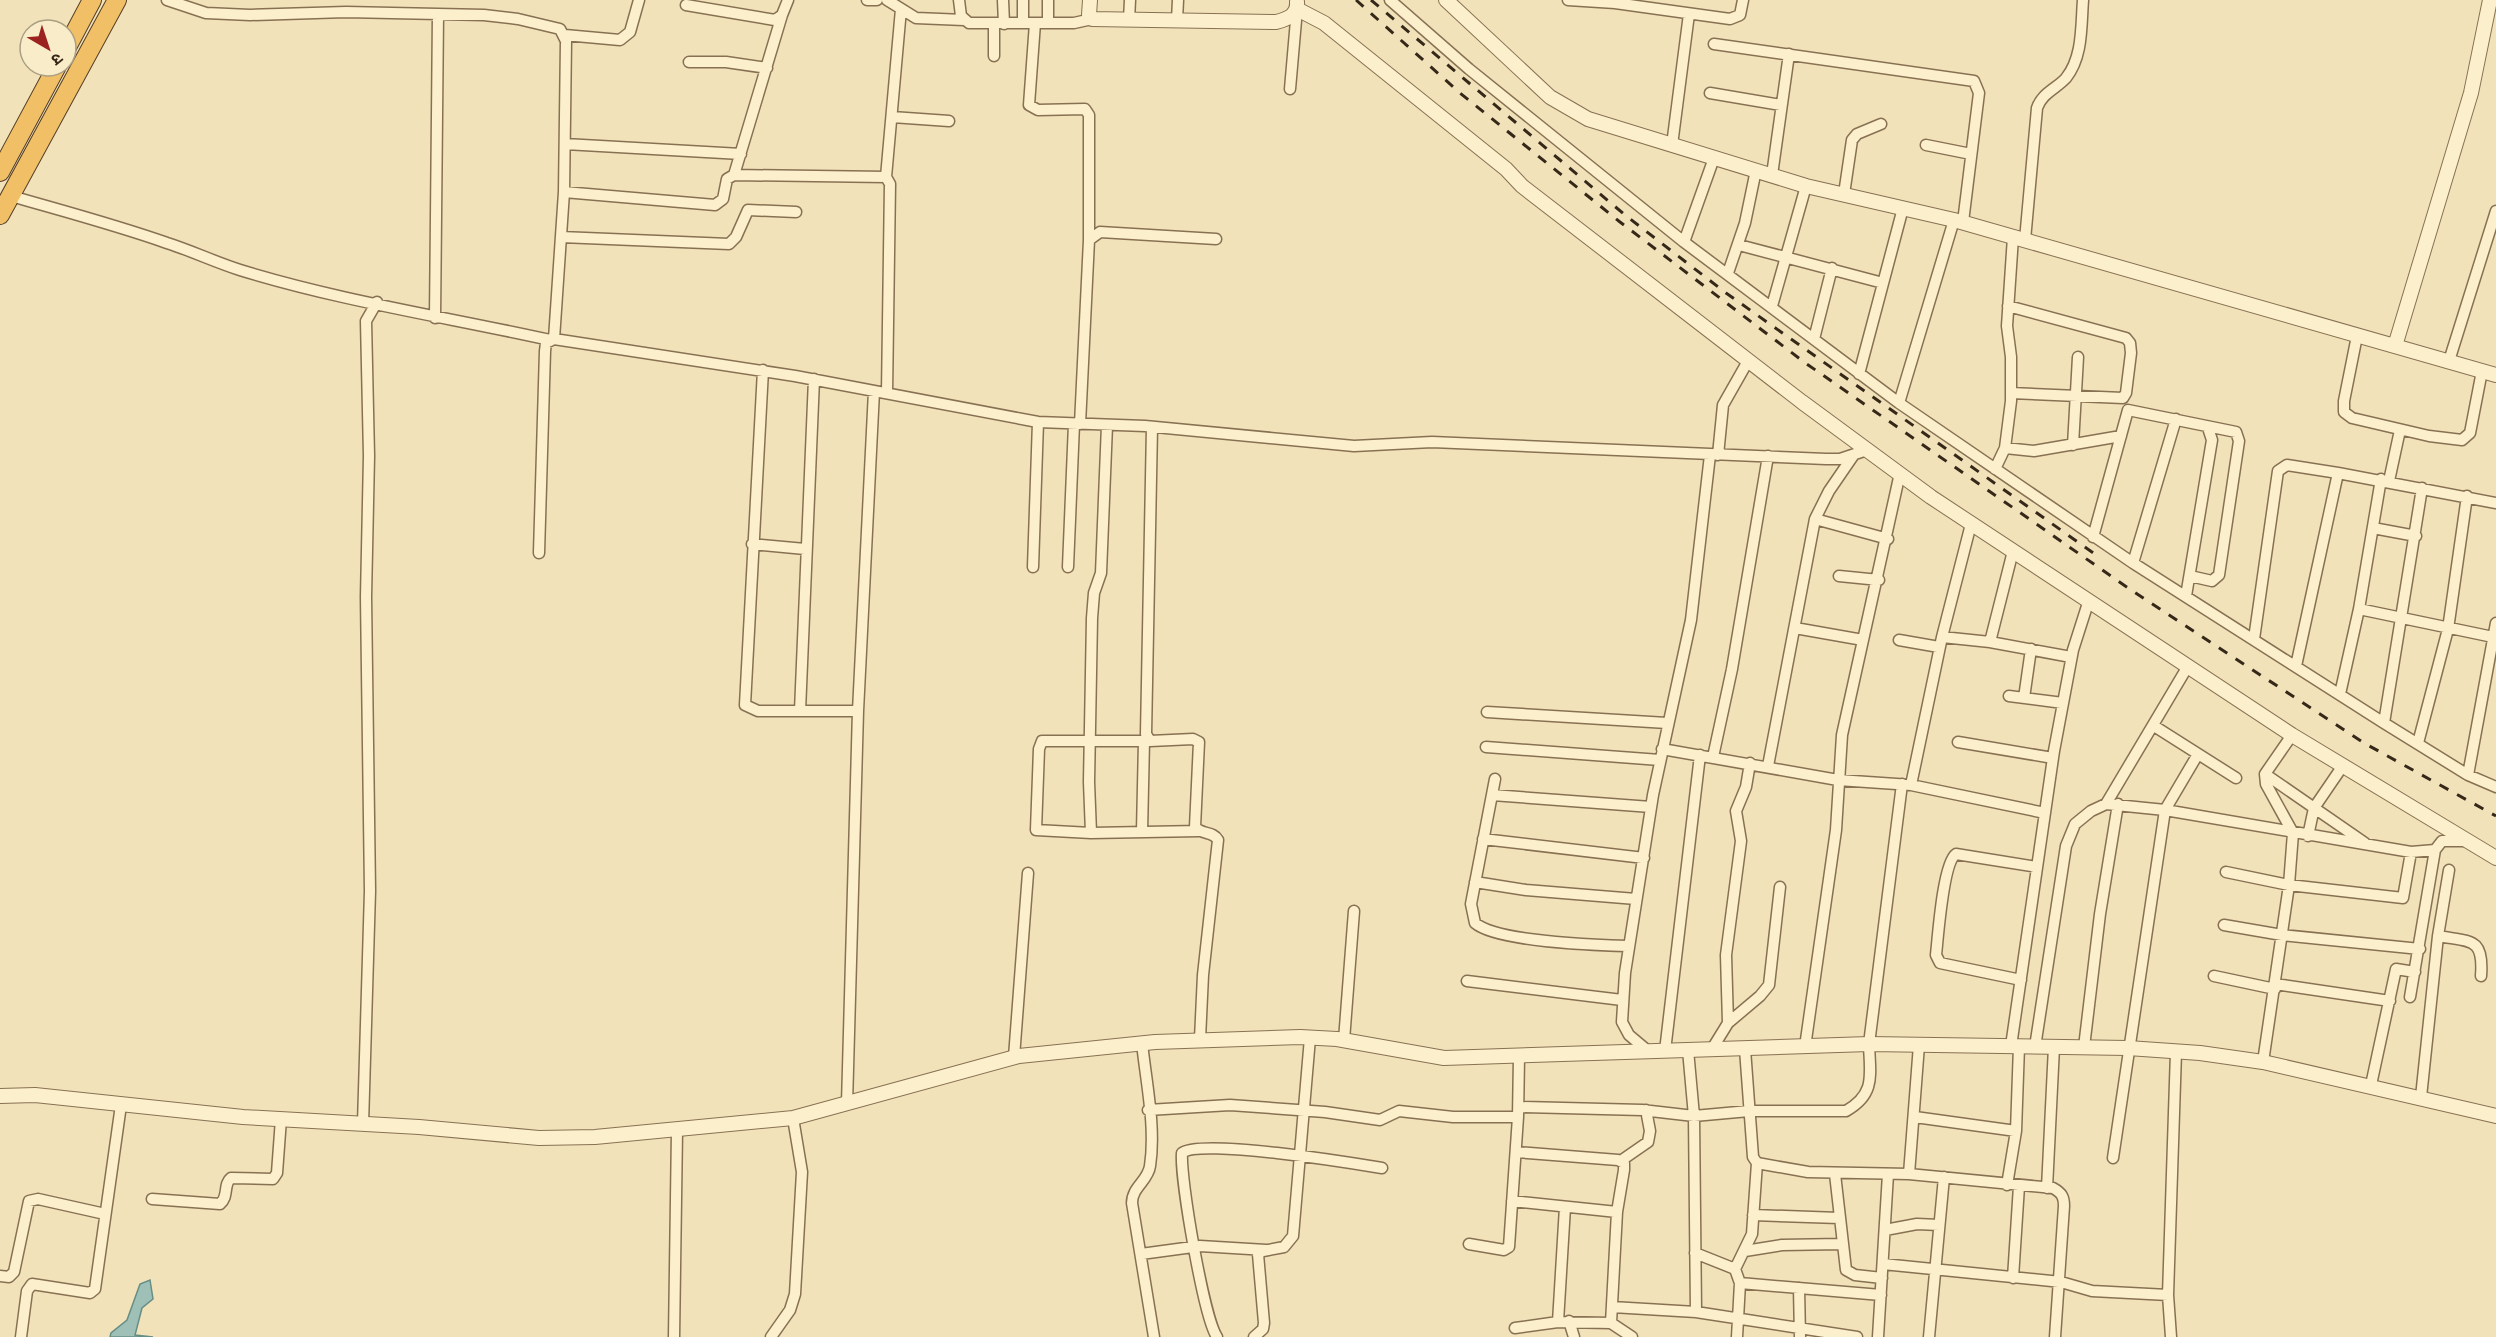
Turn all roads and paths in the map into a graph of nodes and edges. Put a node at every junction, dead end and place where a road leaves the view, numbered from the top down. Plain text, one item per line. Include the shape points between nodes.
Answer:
1 (93, 0) edge
2 (117, 0) edge
3 (167, 0) edge
4 (639, 0) edge
5 (788, 0) edge
6 (867, 0) edge
7 (874, 0) edge
8 (887, 0) edge
9 (959, 0) edge
10 (1003, 0) edge
11 (1023, 0) edge
12 (1048, 0) edge
13 (1090, 0) edge
14 (1130, 0) edge
15 (1178, 0) edge
16 (1390, 0) edge
17 (1446, 0) edge
18 (1568, 0) edge
19 (1682, 0) edge
20 (1743, 0) edge
21 (2083, 0) edge
22 (2490, 0) edge
23 (1615, 2) edge
24 (1297, 4) edge
25 (686, 5) dead end
26 (901, 9) junction
27 (1685, 13) junction
28 (438, 14) junction
29 (782, 15) junction
30 (964, 20) junction
31 (1092, 20) junction
32 (1177, 20) junction
33 (1130, 21) junction
34 (1023, 23) junction
35 (1035, 23) junction
36 (1047, 23) junction
37 (999, 24) junction
38 (78, 27) edge
39 (565, 34) junction
40 (1714, 44) dead end
41 (1788, 54) junction
42 (994, 56) dead end
43 (689, 63) dead end
44 (767, 68) junction
45 (51, 78) edge
46 (1290, 89) dead end
47 (1710, 93) dead end
48 (1781, 105) junction
49 (892, 117) junction
50 (948, 121) dead end
51 (1881, 124) dead end
52 (564, 144) junction
53 (1672, 145) junction
54 (1926, 145) dead end
55 (741, 154) junction
56 (1971, 154) junction
57 (1714, 158) junction
58 (1756, 170) junction
59 (0, 172) edge
60 (1772, 175) junction
61 (734, 176) junction
62 (886, 177) junction
63 (1806, 186) junction
64 (564, 192) junction
65 (1844, 194) junction
66 (11, 196) junction
67 (1903, 208) junction
68 (2496, 211) edge
69 (796, 212) dead end
70 (0, 216) edge
71 (1959, 221) junction
72 (561, 237) junction
73 (2019, 238) junction
74 (1216, 239) dead end
75 (1089, 240) junction
76 (1684, 242) junction
77 (1739, 244) junction
78 (1787, 256) junction
79 (1832, 268) junction
80 (1728, 273) junction
81 (1883, 284) junction
82 (377, 302) junction
83 (1772, 306) junction
84 (2008, 306) junction
85 (435, 318) junction
86 (2357, 336) junction
87 (552, 339) junction
88 (1814, 339) junction
89 (2395, 346) junction
90 (2078, 357) dead end
91 (1748, 361) junction
92 (2449, 361) junction
93 (763, 370) junction
94 (2482, 371) junction
95 (1859, 374) junction
96 (2496, 375) edge
97 (814, 379) junction
98 (874, 391) junction
99 (887, 393) junction
100 (2011, 393) junction
101 (2075, 397) junction
102 (1899, 403) junction
103 (2176, 419) junction
104 (1038, 422) junction
105 (1077, 424) junction
106 (1107, 425) junction
107 (1152, 427) junction
108 (2208, 428) junction
109 (2400, 430) junction
110 (2121, 436) junction
111 (2073, 445) junction
112 (2005, 448) junction
113 (1867, 450) junction
114 (1714, 455) junction
115 (1768, 456) junction
116 (1853, 456) junction
117 (1995, 469) junction
118 (1900, 473) junction
119 (2338, 473) junction
120 (2385, 480) junction
121 (2422, 488) junction
122 (2467, 496) junction
123 (2496, 503) edge
124 (1815, 519) junction
125 (1971, 524) junction
126 (2373, 528) junction
127 (2416, 536) junction
128 (2093, 537) junction
129 (1888, 538) junction
130 (752, 544) junction
131 (805, 549) junction
132 (2013, 551) junction
133 (539, 553) dead end
134 (2133, 563) junction
135 (1033, 567) dead end
136 (1068, 567) dead end
137 (1839, 576) dead end
138 (2190, 576) junction
139 (1879, 580) junction
140 (2186, 596) junction
141 (2088, 603) junction
142 (2359, 609) junction
143 (2400, 619) junction
144 (2496, 622) edge
145 (1795, 628) junction
146 (2448, 629) junction
147 (2493, 637) junction
148 (2254, 639) junction
149 (1863, 640) junction
150 (1899, 640) dead end
151 (1940, 642) junction
152 (1990, 642) junction
153 (2031, 649) junction
154 (2071, 657) junction
155 (2188, 666) junction
156 (2296, 666) junction
157 (2340, 694) junction
158 (2009, 696) dead end
159 (2024, 698) junction
160 (2063, 703) junction
161 (800, 711) junction
162 (858, 711) junction
163 (1487, 712) dead end
164 (1667, 723) junction
165 (2384, 723) junction
166 (2154, 726) junction
167 (2292, 735) junction
168 (1090, 741) junction
169 (1147, 741) junction
170 (1958, 742) dead end
171 (2418, 743) junction
172 (1486, 747) dead end
173 (2198, 753) junction
174 (1661, 755) junction
175 (1700, 755) junction
176 (1713, 757) junction
177 (2053, 758) junction
178 (1750, 763) junction
179 (1768, 766) junction
180 (2342, 766) junction
181 (2265, 774) junction
182 (2468, 775) junction
183 (2236, 778) dead end
184 (1495, 779) dead end
185 (1838, 780) junction
186 (1906, 785) junction
187 (2496, 788) edge
188 (1492, 795) junction
189 (2112, 804) junction
190 (1651, 807) junction
191 (2314, 808) junction
192 (2165, 810) junction
193 (2045, 813) junction
194 (1198, 831) junction
195 (1091, 832) junction
196 (1142, 832) junction
197 (2293, 833) junction
198 (2308, 836) junction
199 (1483, 839) junction
200 (2475, 843) junction
201 (2367, 845) junction
202 (2435, 850) junction
203 (2411, 852) junction
204 (1644, 858) junction
205 (2496, 858) edge
206 (2037, 867) junction
207 (2449, 870) dead end
208 (2226, 872) dead end
209 (1028, 873) dead end
210 (1475, 882) junction
211 (2289, 885) junction
212 (1780, 887) dead end
213 (1636, 898) junction
214 (1354, 911) dead end
215 (2224, 925) dead end
216 (2282, 935) junction
217 (2438, 936) junction
218 (1628, 946) junction
219 (2420, 949) junction
220 (2415, 972) junction
221 (2214, 976) dead end
222 (2481, 976) dead end
223 (2021, 980) junction
224 (1467, 981) dead end
225 (2275, 986) junction
226 (2410, 997) dead end
227 (1622, 1000) junction
228 (2390, 1001) junction
229 (1728, 1023) junction
230 (1310, 1038) junction
231 (1200, 1039) junction
232 (1344, 1040) junction
233 (1142, 1043) junction
234 (1869, 1044) junction
235 (1919, 1045) junction
236 (2015, 1046) junction
237 (1805, 1047) junction
238 (2035, 1047) junction
239 (2054, 1047) junction
240 (2084, 1047) junction
241 (2128, 1048) junction
242 (1712, 1049) junction
243 (1745, 1049) junction
244 (1688, 1050) junction
245 (1648, 1051) junction
246 (1665, 1051) junction
247 (2176, 1052) junction
248 (1014, 1057) junction
249 (1519, 1058) junction
250 (2263, 1062) junction
251 (2371, 1085) junction
252 (0, 1096) edge
253 (2421, 1097) junction
254 (847, 1104) junction
255 (121, 1105) junction
256 (1148, 1110) junction
257 (1303, 1110) junction
258 (1646, 1110) junction
259 (1749, 1111) junction
260 (1518, 1112) junction
261 (1694, 1116) junction
262 (2496, 1116) edge
263 (1914, 1117) junction
264 (793, 1118) junction
265 (281, 1119) junction
266 (363, 1124) junction
267 (677, 1130) junction
268 (2016, 1131) junction
269 (1516, 1152) junction
270 (1300, 1157) junction
271 (2113, 1158) dead end
272 (1622, 1160) junction
273 (1757, 1164) junction
274 (1382, 1168) dead end
275 (1835, 1174) junction
276 (1888, 1174) junction
277 (1909, 1174) junction
278 (1944, 1177) junction
279 (2007, 1185) junction
280 (2019, 1186) junction
281 (2047, 1188) junction
282 (152, 1199) dead end
283 (1512, 1200) junction
284 (1565, 1207) junction
285 (1617, 1212) junction
286 (105, 1214) junction
287 (1753, 1215) junction
288 (1839, 1218) junction
289 (1939, 1225) junction
290 (1885, 1230) junction
291 (1469, 1244) dead end
292 (1842, 1244) junction
293 (1194, 1246) junction
294 (1266, 1250) junction
295 (1745, 1251) junction
296 (1695, 1253) junction
297 (1141, 1254) junction
298 (1883, 1264) junction
299 (1735, 1269) junction
300 (1935, 1269) junction
301 (0, 1276) edge
302 (1882, 1278) junction
303 (2013, 1278) junction
304 (2061, 1282) junction
305 (1740, 1283) junction
306 (1799, 1288) junction
307 (1881, 1295) junction
308 (2168, 1295) junction
309 (1612, 1307) junction
310 (1696, 1312) junction
311 (1738, 1317) junction
312 (1564, 1322) junction
313 (1611, 1323) junction
314 (1515, 1328) dead end
315 (1800, 1334) edge
316 (21, 1337) edge
317 (674, 1337) edge
318 (771, 1337) edge
319 (1154, 1337) edge
320 (1217, 1337) edge
321 (1255, 1337) edge
322 (1574, 1337) edge
323 (1632, 1337) edge
324 (1737, 1337) edge
325 (1857, 1337) edge
326 (1878, 1337) edge
327 (1929, 1337) edge
328 (2055, 1337) edge
329 (2171, 1337) edge

1 - 38 highway
2 - 66 highway
3 - 28 street via 214,14
4 - 39 street via 630,32 620,40
5 - 29 street
6 - 7 street
8 - 26 street
9 - 30 street
10 - 37 street
11 - 34 street
12 - 36 street
13 - 31 street
14 - 33 street
15 - 32 street
16 - 76 street via 1469,69
17 - 53 street via 1533,83 1564,107 1588,119
18 - 23 street
19 - 27 street
20 - 27 street via 1740,15 1734,19
21 - 73 street via 2076,63 2037,108
22 - 89 street via 2471,93
23 - 27 street
24 - 32 street via 1293,15 1276,22
24 - 46 street
24 - 91 street via 1395,77 1522,186
25 - 29 street via 775,20
26 - 30 street via 916,18
26 - 49 street
27 - 53 street
28 - 39 street via 518,19 552,26
28 - 85 street
29 - 44 street
30 - 37 street
31 - 33 street
31 - 36 street
32 - 33 street
34 - 35 street
34 - 37 street
35 - 36 street
35 - 75 street via 1029,105 1038,110 1080,108 1089,115
37 - 42 street
39 - 52 street
40 - 41 street
41 - 48 street
41 - 56 street via 1974,81 1979,93
43 - 44 street via 726,62
44 - 55 street
45 - 59 highway
47 - 48 street
48 - 60 street
49 - 50 street
49 - 62 street
51 - 65 street via 1852,140
52 - 55 street
52 - 64 street
53 - 57 street
54 - 56 street
55 - 61 street
56 - 71 street
57 - 58 street
57 - 76 street
58 - 60 street
58 - 77 street
60 - 63 street
61 - 62 street
61 - 64 street via 727,179 723,199 716,205
62 - 99 street via 890,184
63 - 65 street
63 - 78 street
64 - 72 street
65 - 67 street
66 - 70 highway
66 - 82 street via 122,227 238,269
67 - 71 street
67 - 81 street
68 - 92 street
69 - 72 street via 748,210 729,244
71 - 73 street
71 - 102 street
72 - 87 street
73 - 84 street
73 - 86 street
74 - 75 street via 1101,231
75 - 105 street
76 - 80 street
77 - 78 street
77 - 80 street
78 - 79 street
78 - 83 street
79 - 81 street
79 - 88 street
80 - 83 street
81 - 95 street
82 - 85 street
82 - 266 street via 366,321 370,891
83 - 88 street
84 - 100 street
84 - 101 street via 2128,340 2131,353 2123,398
85 - 87 street
86 - 89 street
86 - 109 street via 2344,412 2352,418
87 - 93 street
87 - 133 street via 545,351
88 - 95 street
89 - 92 street
90 - 101 street
91 - 113 street
91 - 114 street via 1723,405
92 - 94 street
93 - 97 street
93 - 130 street
94 - 96 street
94 - 109 street via 2467,437 2457,441
95 - 102 street
97 - 98 street
97 - 131 street
98 - 99 street
98 - 162 street
99 - 104 street
100 - 101 street
100 - 112 street
101 - 111 street
102 - 117 street
103 - 108 street
103 - 110 street via 2130,409
103 - 134 street
104 - 105 street
104 - 135 street
105 - 106 street
105 - 136 street
106 - 107 street
106 - 168 street via 1101,573 1093,603
107 - 114 street via 1354,446 1432,442
107 - 169 street
108 - 138 street via 2212,440
108 - 138 street via 2232,430 2239,441 2219,575 2212,581
109 - 120 street
110 - 111 street
110 - 128 street
111 - 112 street via 2028,452
112 - 117 street
113 - 116 street
113 - 118 street
114 - 115 street
114 - 164 street via 1691,620
115 - 116 street
115 - 176 street
116 - 124 street
117 - 128 street
118 - 125 street
118 - 129 street
119 - 120 street
119 - 148 street via 2287,465 2278,471
119 - 156 street
120 - 121 street
120 - 126 street
121 - 122 street
121 - 127 street
122 - 123 street
122 - 146 street
124 - 129 street
124 - 145 street
125 - 132 street
125 - 151 street
126 - 127 street
126 - 142 street
127 - 143 street
128 - 134 street
129 - 139 street
130 - 131 street
130 - 161 street via 746,705 758,711
131 - 161 street
132 - 141 street
132 - 152 street
134 - 140 street
137 - 139 street
138 - 140 street
139 - 149 street
140 - 148 street
141 - 154 street
141 - 155 street
142 - 143 street
142 - 157 street
143 - 146 street
143 - 165 street
144 - 147 street
145 - 149 street
145 - 179 street
146 - 147 street
146 - 171 street
147 - 182 street
148 - 156 street
149 - 185 street via 1844,727
150 - 151 street
151 - 152 street
151 - 186 street
152 - 153 street
153 - 154 street
153 - 159 street
154 - 160 street
155 - 166 street
155 - 167 street
156 - 157 street
157 - 165 street
158 - 159 street
159 - 160 street
160 - 177 street
161 - 162 street
162 - 254 street
163 - 164 street
164 - 174 street
165 - 171 street
166 - 173 street
166 - 189 street
167 - 180 street
167 - 181 street
168 - 169 street
168 - 195 street
168 - 195 street via 1046,740 1039,745 1035,826 1038,831
169 - 194 street via 1199,742 1195,824
169 - 196 street
170 - 177 street
171 - 182 street
172 - 174 street
173 - 183 street
173 - 192 street
174 - 175 street
174 - 190 street
175 - 176 street
175 - 246 street
176 - 178 street
177 - 193 street
178 - 179 street
178 - 229 street via 1736,811 1741,850 1726,955
179 - 185 street
180 - 191 street
180 - 200 street
181 - 191 street
181 - 197 street via 2266,784
182 - 187 street
184 - 188 street
185 - 186 street
185 - 237 street via 1836,830
186 - 193 street
186 - 234 street
188 - 190 street
188 - 199 street
189 - 192 street
189 - 238 street via 2091,811 2074,824 2066,846
189 - 240 street
190 - 204 street
191 - 198 street
191 - 201 street
192 - 197 street
192 - 241 street
193 - 206 street
194 - 196 street
194 - 231 street via 1214,835 1218,845
195 - 196 street
197 - 198 street
197 - 211 street
198 - 201 street
199 - 204 street
199 - 210 street
200 - 202 street via 2442,841
200 - 205 street
201 - 203 street
202 - 203 street
202 - 219 street
203 - 211 street via 2403,898
204 - 213 street
206 - 223 street
206 - 223 street via 1956,854 1950,860 1945,891 1936,955 1940,963
207 - 217 street
208 - 211 street
209 - 248 street
210 - 213 street
210 - 218 street via 1472,918 1487,931
211 - 216 street
212 - 229 street via 1769,985
213 - 218 street
214 - 232 street
215 - 216 street
216 - 219 street
216 - 225 street
217 - 222 street via 2477,947 2482,959
217 - 253 street
218 - 227 street
219 - 220 street
220 - 226 street
220 - 228 street via 2396,969
221 - 225 street
223 - 236 street
224 - 227 street
225 - 228 street
225 - 250 street
227 - 245 street via 1625,1029
228 - 251 street
229 - 242 street
230 - 231 street
230 - 232 street
230 - 257 street
231 - 233 street
232 - 249 street via 1422,1056
233 - 248 street
233 - 256 street
234 - 235 street
234 - 237 street
234 - 259 street via 1869,1091 1860,1103 1846,1111
235 - 236 street
235 - 263 street
236 - 238 street
236 - 268 street
237 - 243 street
238 - 239 street
239 - 240 street
239 - 281 street
240 - 241 street
241 - 247 street
241 - 271 street
242 - 243 street
242 - 244 street
243 - 259 street
244 - 246 street
244 - 261 street
245 - 246 street
245 - 249 street
247 - 250 street
247 - 308 street
248 - 254 street
249 - 260 street
250 - 251 street
251 - 253 street
252 - 255 street via 35,1095
253 - 262 street
254 - 264 street
255 - 265 street
255 - 286 street
256 - 257 street via 1230,1105
256 - 297 street via 1149,1174 1132,1197
257 - 260 street via 1380,1120 1399,1111 1430,1116
257 - 270 street
258 - 260 street
258 - 261 street
258 - 272 street via 1648,1142
259 - 261 street
259 - 273 street
260 - 269 street
261 - 296 street
263 - 268 street
263 - 277 street
264 - 267 street
264 - 318 street via 802,1172 795,1294 790,1310
265 - 266 street
265 - 282 street via 277,1173 273,1179 231,1178 220,1204
266 - 267 street via 539,1138
267 - 317 street
268 - 279 street
269 - 272 street
269 - 283 street
270 - 274 street
270 - 293 street via 1219,1148 1185,1150 1181,1157
270 - 294 street via 1293,1236 1284,1247
272 - 285 street
273 - 275 street
273 - 287 street
275 - 276 street
275 - 288 street
276 - 277 street
276 - 290 street
277 - 278 street
278 - 279 street
278 - 289 street
279 - 280 street
280 - 281 street
280 - 303 street
281 - 304 street via 2064,1197
283 - 284 street
283 - 291 street via 1507,1249
284 - 285 street
284 - 312 street
285 - 309 street
286 - 301 street via 29,1200 15,1272 9,1277
286 - 316 street via 95,1289 90,1293 32,1284 27,1291
287 - 288 street
287 - 295 street
288 - 292 street
289 - 290 street via 1917,1224
289 - 300 street
290 - 298 street
292 - 295 street via 1782,1245
292 - 302 street via 1846,1270
293 - 294 street
293 - 297 street
293 - 320 street via 1207,1315
294 - 321 street via 1258,1257 1264,1323
295 - 299 street
296 - 299 street
296 - 310 street
297 - 319 street
298 - 300 street
298 - 302 street
299 - 305 street
300 - 303 street
300 - 327 street
302 - 307 street
303 - 304 street
304 - 308 street via 2092,1291
304 - 328 street
305 - 306 street
305 - 311 street
306 - 307 street
306 - 315 street
307 - 326 street
308 - 329 street
309 - 310 street
309 - 313 street
310 - 311 street
311 - 315 street
311 - 324 street
312 - 313 street
312 - 314 street
312 - 322 street
313 - 323 street
315 - 325 street

